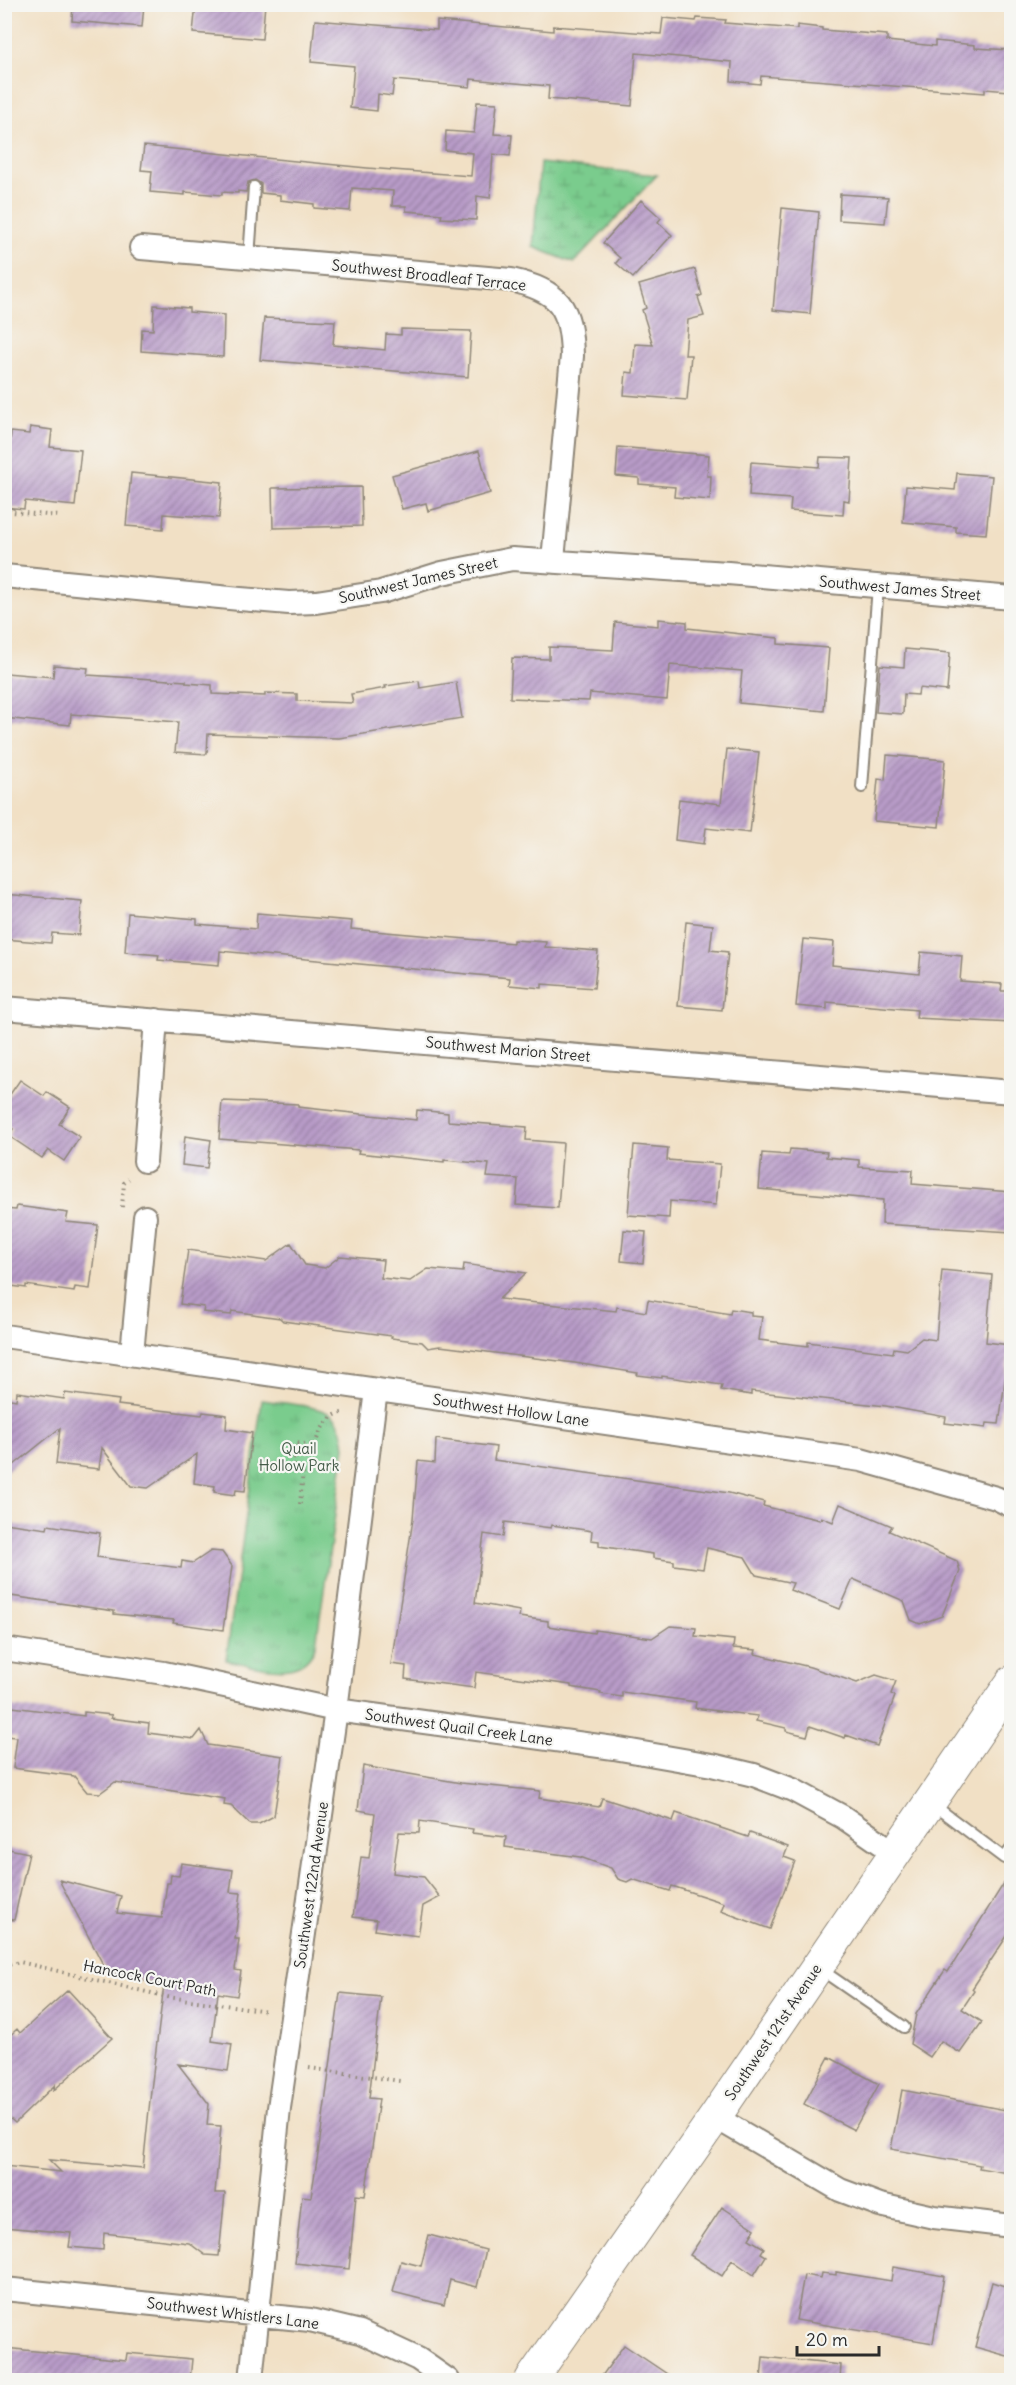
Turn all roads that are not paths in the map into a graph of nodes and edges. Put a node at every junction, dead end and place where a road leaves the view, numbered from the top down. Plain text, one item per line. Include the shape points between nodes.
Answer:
1 (254, 187) dead end
2 (141, 249) dead end
3 (249, 258) junction
4 (553, 560) junction
5 (4, 576) edge
6 (878, 587) junction
7 (1011, 598) edge
8 (862, 787) dead end
9 (4, 1008) edge
10 (156, 1020) junction
11 (1011, 1092) edge
12 (145, 1161) road end
13 (145, 1217) road end
14 (4, 1336) edge
15 (132, 1353) junction
16 (376, 1390) junction
17 (1011, 1506) edge
18 (4, 1649) edge
19 (1011, 1682) edge
20 (336, 1710) junction
21 (930, 1802) junction
22 (1011, 1848) edge
23 (894, 1853) junction
24 (817, 1967) junction
25 (904, 2027) dead end
26 (715, 2117) junction
27 (1011, 2226) edge
28 (4, 2289) edge
29 (258, 2314) junction
30 (251, 2380) edge
31 (448, 2380) edge
32 (531, 2380) edge

1 - 3 lane
2 - 3 street, Southwest Broadleaf Terrace
3 - 4 street, Southwest Broadleaf Terrace via 511,280 550,292 569,322 572,356
4 - 5 street, Southwest James Street via 512,559 346,599 289,603
4 - 6 street, Southwest James Street
6 - 7 street, Southwest James Street
6 - 8 lane
9 - 10 street, Southwest Marion Street
10 - 11 street, Southwest Marion Street
10 - 12 street
13 - 15 street
14 - 15 street, Southwest Hollow Lane
15 - 16 street, Southwest Hollow Lane
16 - 17 street, Southwest Hollow Lane via 861,1460 996,1498
16 - 20 street, Southwest 122nd Avenue
18 - 20 street, Southwest Quail Creek Lane via 164,1673
19 - 21 main road, Southwest 121st Avenue
20 - 23 street, Southwest Quail Creek Lane via 614,1748 754,1775 793,1790 843,1817
20 - 29 street, Southwest 122nd Avenue via 279,2108
21 - 22 lane via 1004,1857
21 - 23 main road, Southwest 121st Avenue
23 - 24 main road, Southwest 121st Avenue
24 - 25 lane
24 - 26 main road, Southwest 121st Avenue
26 - 27 street via 840,2190 880,2205 934,2217
26 - 32 main road, Southwest 121st Avenue
28 - 29 street, Southwest Whistlers Lane
29 - 30 street, Southwest 122nd Avenue
29 - 31 street, Southwest Whistlers Lane via 310,2320 360,2332 418,2359

